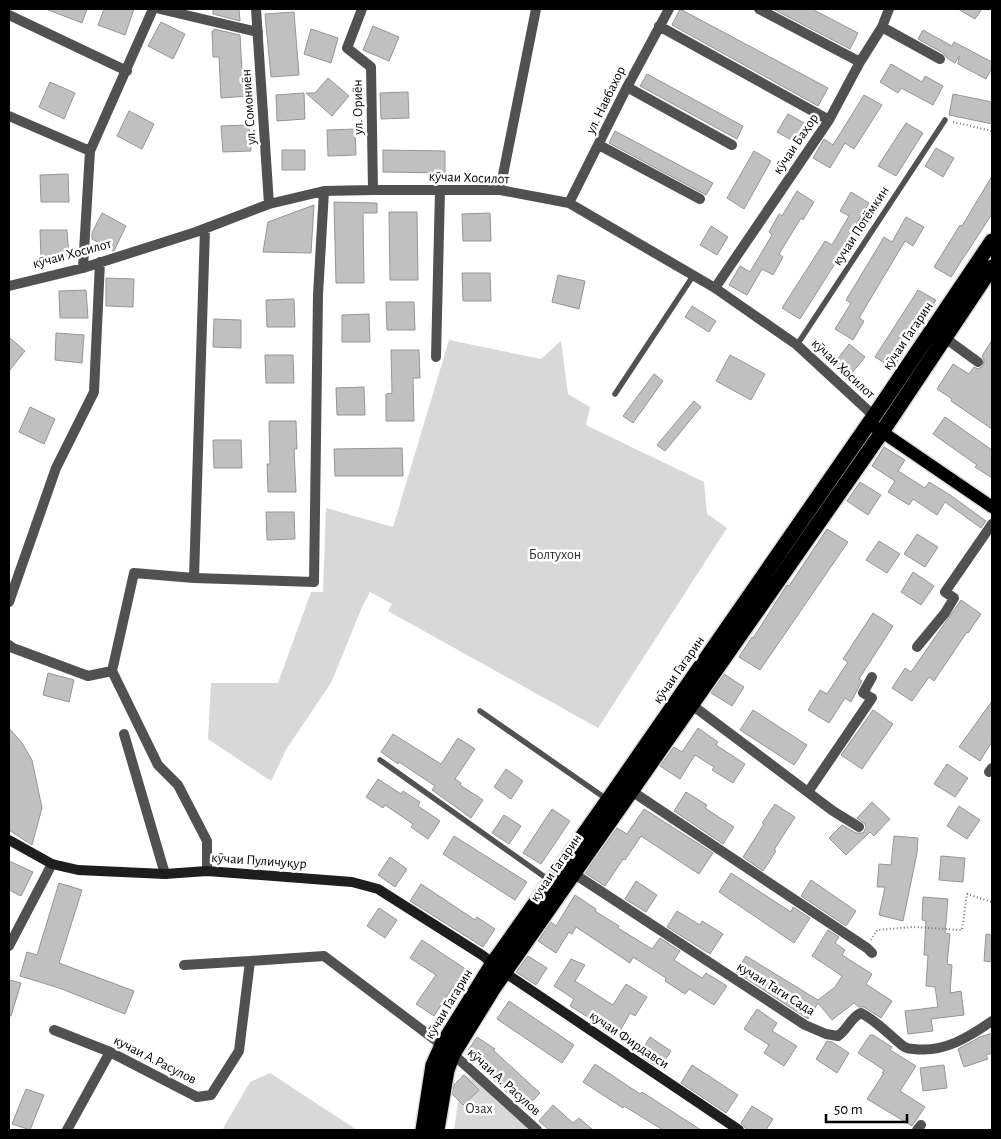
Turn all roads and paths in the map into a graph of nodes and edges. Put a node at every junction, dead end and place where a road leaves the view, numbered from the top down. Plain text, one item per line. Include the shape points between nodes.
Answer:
1 (153, 9) edge
2 (160, 9) edge
3 (256, 9) edge
4 (362, 9) edge
5 (536, 9) edge
6 (669, 9) edge
7 (759, 9) edge
8 (889, 9) edge
9 (9, 15) edge
10 (659, 26) junction
11 (882, 27) junction
12 (258, 32) junction
13 (940, 59) dead end
14 (860, 62) junction
15 (126, 71) junction
16 (627, 87) junction
17 (9, 116) edge
18 (829, 120) junction
19 (946, 120) joint
20 (992, 131) edge
21 (599, 145) junction
22 (732, 145) dead end
23 (90, 151) junction
24 (374, 190) junction
25 (440, 190) junction
26 (500, 190) junction
27 (324, 191) junction
28 (700, 198) dead end
29 (569, 203) junction
30 (269, 204) junction
31 (205, 229) junction
32 (992, 241) edge
33 (100, 262) junction
34 (992, 267) edge
35 (82, 268) junction
36 (693, 276) junction
37 (9, 286) edge
38 (714, 288) junction
39 (945, 338) junction
40 (797, 345) junction
41 (436, 358) dead end
42 (978, 362) dead end
43 (615, 394) dead end
44 (878, 424) junction
45 (992, 497) edge
46 (992, 506) edge
47 (992, 524) edge
48 (194, 578) junction
49 (9, 602) edge
50 (9, 645) edge
51 (918, 647) dead end
52 (112, 671) junction
53 (872, 677) dead end
54 (692, 705) junction
55 (480, 711) dead end
56 (124, 734) dead end
57 (380, 760) dead end
58 (630, 790) junction
59 (808, 792) junction
60 (608, 800) junction
61 (859, 827) dead end
62 (9, 840) edge
63 (52, 864) junction
64 (208, 870) junction
65 (573, 873) junction
66 (166, 874) junction
67 (551, 882) junction
68 (992, 902) edge
69 (9, 946) edge
70 (869, 950) joint
71 (250, 961) junction
72 (184, 964) dead end
73 (498, 968) junction
74 (992, 1021) edge
75 (54, 1030) dead end
76 (448, 1049) junction
77 (110, 1052) junction
78 (67, 1130) edge
79 (423, 1130) edge
80 (436, 1130) edge
81 (537, 1130) edge
82 (739, 1130) edge

1 - 15 street
2 - 12 street
3 - 12 street, ул. Сомониён
4 - 24 street, ул. Ориён via 346,48 371,66
5 - 26 street
6 - 10 street, ул. Навбахор
7 - 14 street
8 - 11 street, кӯчаи Баҳор
9 - 15 street
10 - 16 street, ул. Навбахор
10 - 18 street
11 - 13 street
11 - 14 street, кӯчаи Баҳор
12 - 30 street, ул. Сомониён
14 - 18 street, кӯчаи Баҳор
15 - 23 street
16 - 21 street, ул. Навбахор
16 - 22 street
17 - 23 street
18 - 38 street, кӯчаи Баҳор
19 - 20 path
19 - 40 lane, кучаи Потёмкин
21 - 28 street
21 - 29 street, ул. Навбахор
23 - 35 street
24 - 25 street, кӯчаи Хосилот
24 - 27 street, кӯчаи Хосилот
25 - 26 street, кӯчаи Хосилот
25 - 41 street
26 - 29 street, кӯчаи Хосилот
27 - 30 street, кӯчаи Хосилот
27 - 48 street via 318,295 314,582
29 - 36 street, кӯчаи Хосилот
30 - 31 street, кӯчаи Хосилот
31 - 33 street, кӯчаи Хосилот
31 - 48 street
32 - 44 highway, кӯчаи Гагарин
33 - 35 street, кӯчаи Хосилот
33 - 49 street via 94,392 56,468
34 - 39 highway, кӯчаи Гагарин
35 - 37 street, кӯчаи Хосилот
36 - 38 street, кӯчаи Хосилот
36 - 43 lane
38 - 40 street, кӯчаи Хосилот
39 - 42 street
39 - 44 highway, кӯчаи Гагарин
40 - 44 street, кӯчаи Хосилот
44 - 45 main road
44 - 46 main road
44 - 54 highway, кӯчаи Гагарин
44 - 60 highway, кӯчаи Гагарин
47 - 51 street via 945,592 954,598 945,613
48 - 52 street via 134,573
50 - 52 street via 88,676
52 - 64 street via 158,765 178,785 207,841
53 - 59 street via 863,693 872,698
54 - 58 highway, кучаи Гагарин
54 - 59 street
55 - 60 lane
56 - 66 street
57 - 67 lane
58 - 65 highway, кучаи Гагарин
58 - 70 street
59 - 61 street
60 - 67 highway, кӯчаи Гагарин
62 - 63 street, кӯчаи Пуличуқур
63 - 66 street, кӯчаи Пуличуқур via 78,870
63 - 69 street
64 - 66 street, кӯчаи Пуличуқур
64 - 73 street, кӯчаи Пуличуқур via 352,882 378,889
65 - 73 highway, кучаи Гагарин
65 - 74 street, кучаи Таги Сада via 805,1025 826,1034 838,1036 845,1032 861,1012 906,1048 928,1051 971,1035
67 - 73 highway, кӯчаи Гагарин
68 - 70 path via 966,894 962,930 913,927 877,930
71 - 72 street
71 - 76 street via 324,956
71 - 77 street, кучаи А.Расулов via 240,1051 211,1095 198,1097
73 - 76 highway, кӯчаи Гагарин
73 - 82 street, кучаи Фирдавси
75 - 77 street, кучаи А.Расулов
76 - 79 highway, кӯчаи Гагарин via 433,1065
76 - 80 highway, кӯчаи Гагарин
76 - 81 street, кӯчаи А. Расулов
77 - 78 street

